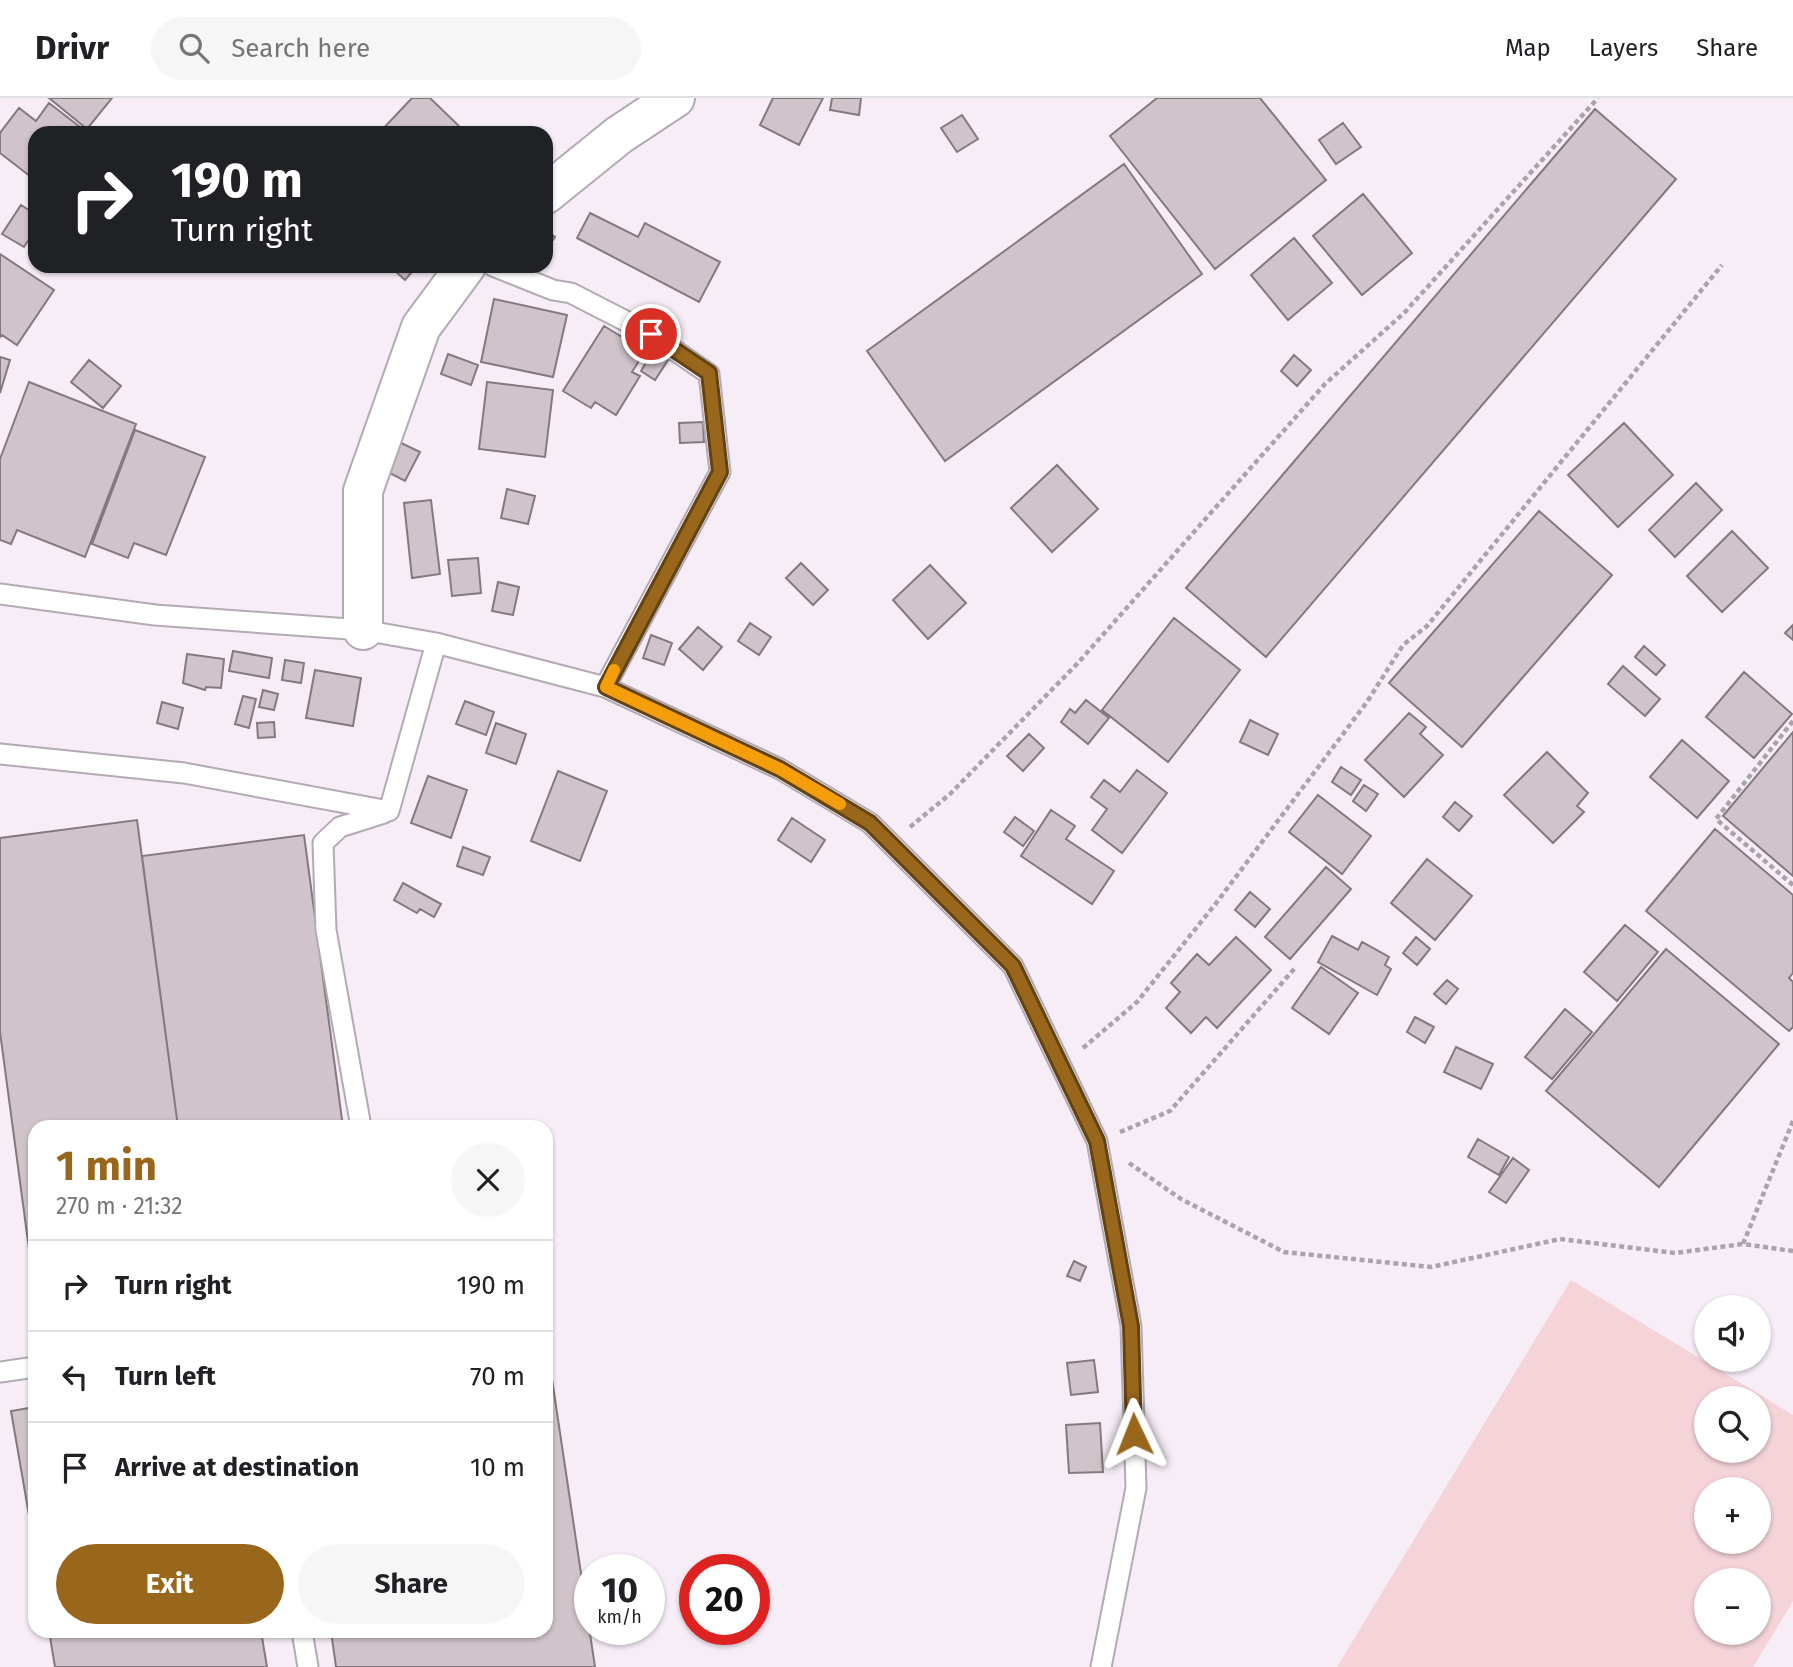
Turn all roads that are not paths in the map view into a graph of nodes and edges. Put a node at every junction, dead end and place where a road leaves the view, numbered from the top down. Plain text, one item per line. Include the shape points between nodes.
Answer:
1 (675, 98) edge
2 (553, 188) edge
3 (461, 273) edge
4 (510, 273) edge
5 (0, 594) edge
6 (363, 630) junction
7 (436, 643) junction
8 (606, 687) junction
9 (0, 754) edge
10 (389, 811) junction
11 (360, 1120) edge
12 (28, 1368) edge
13 (0, 1372) edge
14 (303, 1638) edge
15 (308, 1667) edge
16 (1101, 1667) edge

1 - 2 street via 619,135
3 - 6 street via 421,327 363,491
4 - 8 lane via 552,290 571,292 651,334 709,373 720,472
5 - 6 lane via 155,615
6 - 7 lane
7 - 8 lane
7 - 10 lane
8 - 16 lane via 780,769 870,823 1013,966 1097,1141 1131,1326 1136,1488
9 - 10 lane via 184,772
10 - 11 lane via 341,827 323,843 326,930
12 - 13 lane
14 - 15 lane

